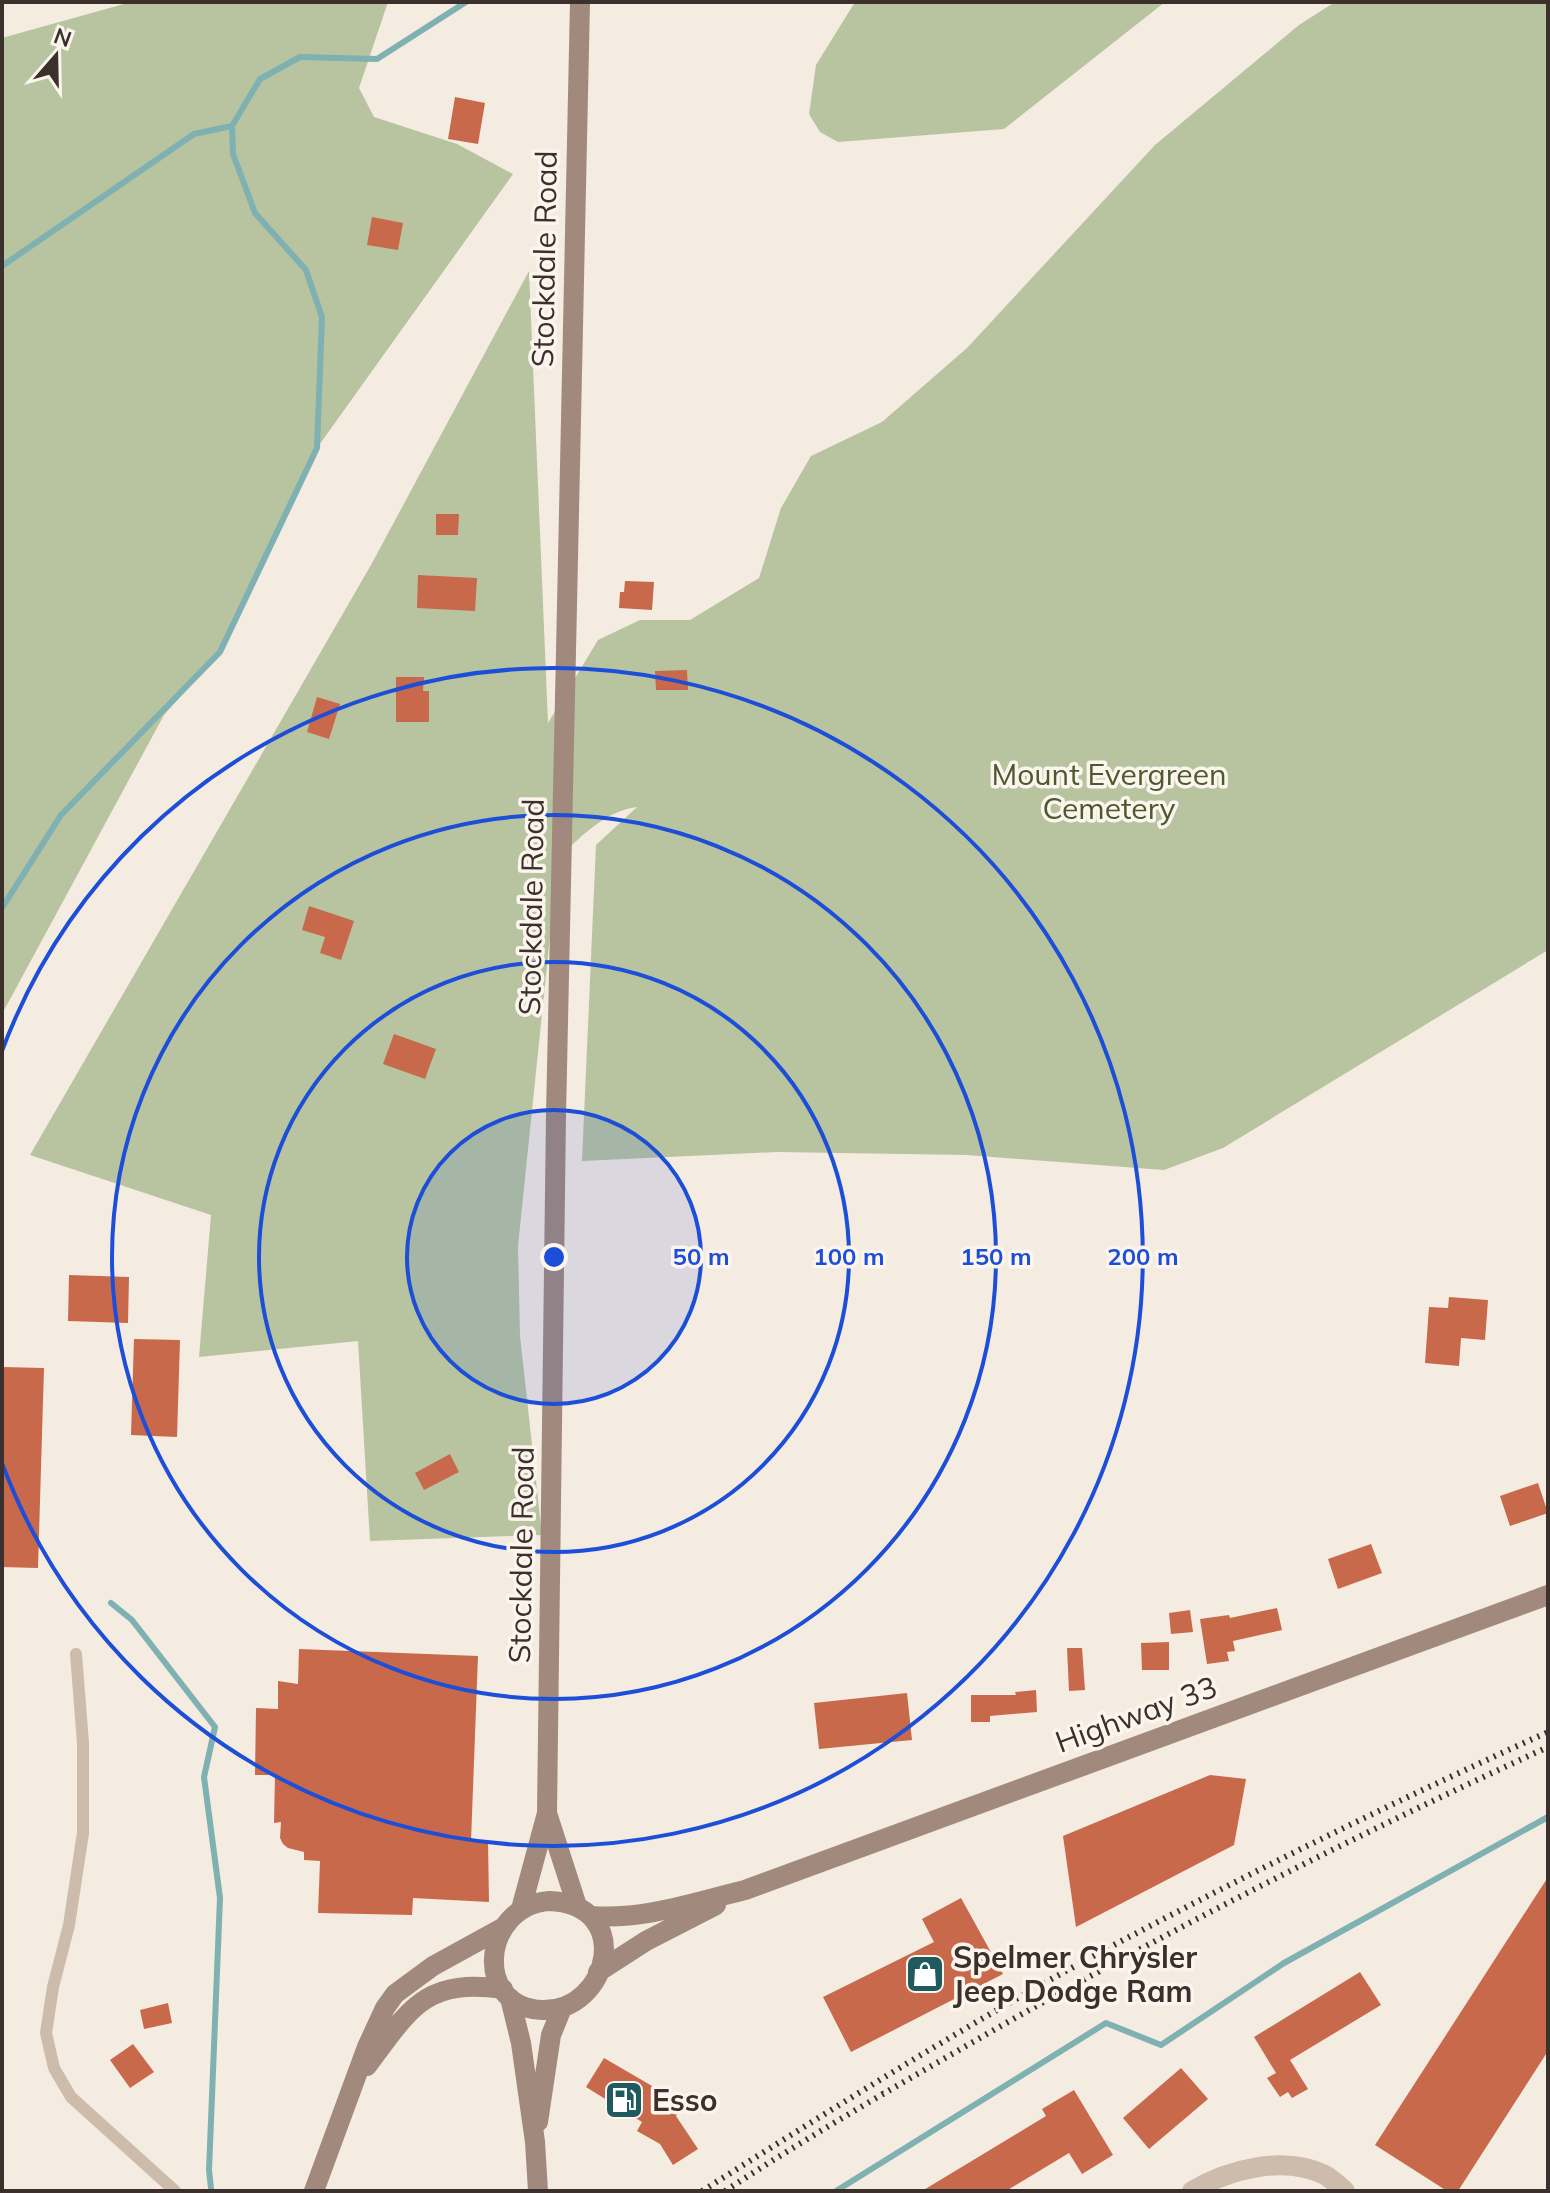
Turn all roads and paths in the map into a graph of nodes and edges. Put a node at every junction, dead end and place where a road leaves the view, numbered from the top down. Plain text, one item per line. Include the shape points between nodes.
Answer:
1 (580, 2) edge
2 (1548, 1595) edge
3 (76, 1654) dead end
4 (547, 1813) junction
5 (745, 1890) junction
6 (521, 1909) junction
7 (584, 1911) junction
8 (504, 1927) junction
9 (598, 1972) junction
10 (506, 1993) junction
11 (562, 2008) junction
12 (353, 2085) junction
13 (535, 2142) junction
14 (175, 2191) edge
15 (314, 2191) edge
16 (538, 2191) edge
17 (1192, 2191) edge
18 (1345, 2191) edge

1 - 4 street, Stockdale Road
2 - 5 street, Highway 33
3 - 14 lane via 83,1833 46,2033 54,2068 71,2097
4 - 6 street, Stockdale Road
4 - 7 street, Stockdale Road
5 - 7 street, Highway 33 via 649,1913 611,1917
5 - 9 street, Highway 33
6 - 7 street via 549,1901
6 - 8 street
7 - 9 street via 598,1922 605,1940
8 - 10 street via 493,1963
8 - 12 street via 395,1994
9 - 11 street via 582,1996
10 - 11 street via 518,2004 536,2009
10 - 12 street via 485,1986 428,1996
10 - 13 street via 520,2033
11 - 13 street via 551,2035
12 - 15 street
13 - 16 street
17 - 18 street via 1212,2179 1255,2167 1299,2166 1327,2176

